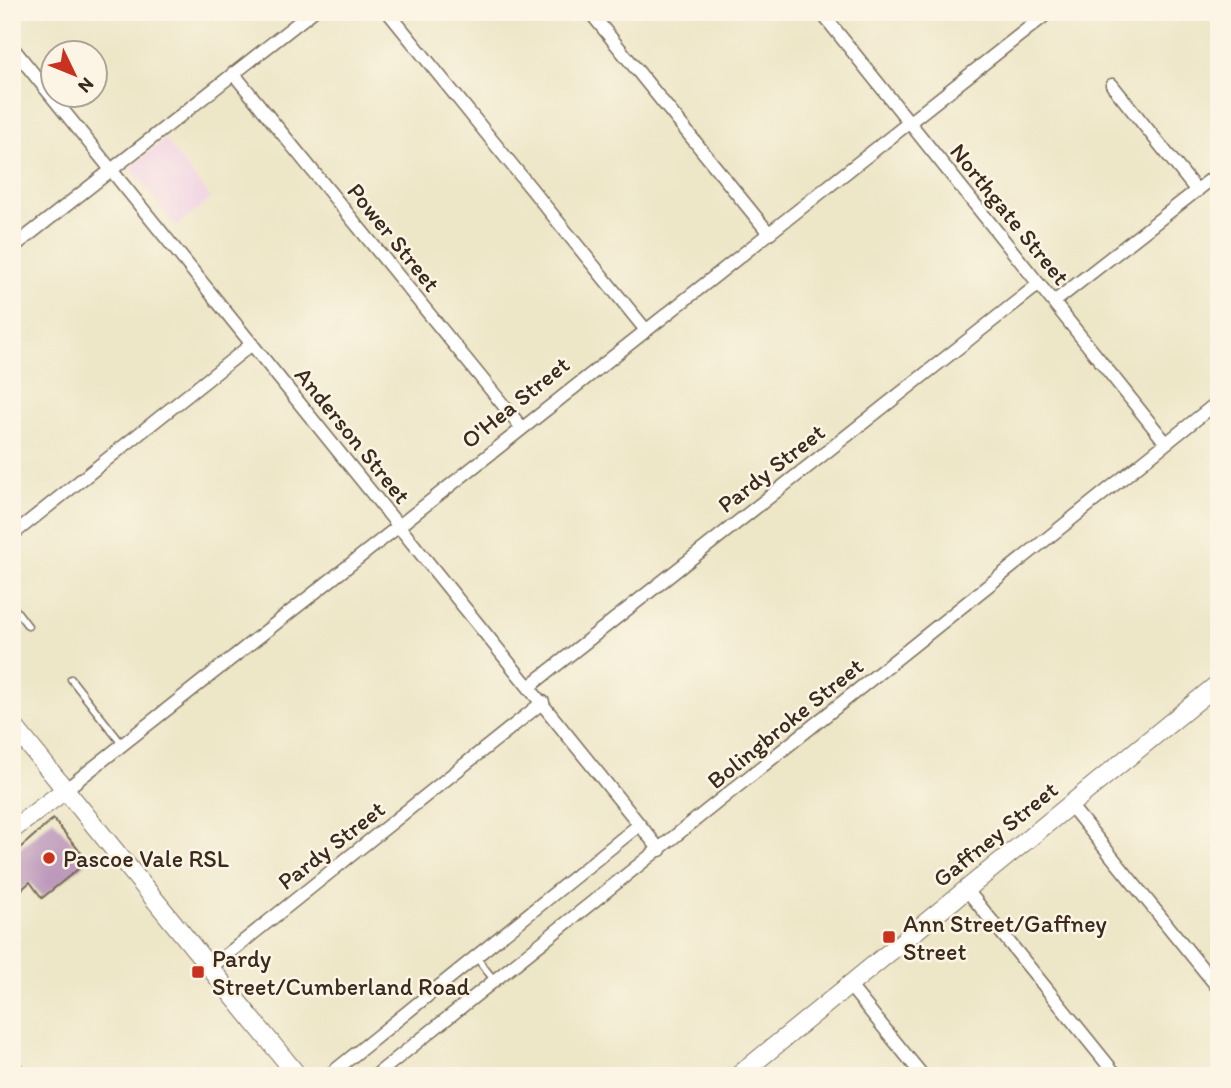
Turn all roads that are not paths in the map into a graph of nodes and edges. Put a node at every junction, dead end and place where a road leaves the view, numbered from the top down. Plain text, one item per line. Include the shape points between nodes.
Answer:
1 (312, 12) edge
2 (388, 12) edge
3 (590, 12) edge
4 (821, 12) edge
5 (1049, 12) edge
6 (12, 47) edge
7 (233, 73) junction
8 (1112, 85) dead end
9 (908, 121) junction
10 (111, 169) junction
11 (1219, 173) edge
12 (1197, 191) junction
13 (768, 232) junction
14 (12, 247) edge
15 (1039, 284) junction
16 (1054, 302) junction
17 (645, 329) junction
18 (252, 344) junction
19 (1219, 401) edge
20 (522, 428) junction
21 (1166, 443) junction
22 (398, 526) junction
23 (12, 535) edge
24 (12, 606) edge
25 (28, 626) dead end
26 (71, 679) dead end
27 (530, 686) junction
28 (1215, 693) edge
29 (543, 702) junction
30 (12, 724) edge
31 (122, 744) junction
32 (65, 790) junction
33 (1070, 805) junction
34 (639, 825) junction
35 (12, 830) edge
36 (660, 850) junction
37 (966, 889) junction
38 (475, 956) junction
39 (210, 968) junction
40 (494, 980) junction
41 (849, 985) junction
42 (1219, 989) edge
43 (12, 1063) edge
44 (290, 1073) edge
45 (22, 1076) edge
46 (328, 1076) edge
47 (375, 1076) edge
48 (737, 1076) edge
49 (923, 1076) edge
50 (1117, 1076) edge

1 - 7 street
2 - 17 street
3 - 13 street
4 - 9 street, Northgate Street
5 - 9 street, O'Hea Street
6 - 10 street, Anderson Street
7 - 10 street
7 - 20 street, Power Street
8 - 12 street
9 - 13 street, O'Hea Street
9 - 15 street, Northgate Street
10 - 14 street
10 - 18 street, Anderson Street
11 - 12 street
12 - 16 street
13 - 17 street, O'Hea Street
15 - 16 street, Northgate Street
15 - 27 street, Pardy Street
16 - 21 street, Northgate Street
17 - 20 street, O'Hea Street
18 - 22 street, Anderson Street
18 - 23 street
19 - 21 street, Bolingbroke Street
20 - 22 street, O'Hea Street
21 - 36 street, Bolingbroke Street
22 - 27 street, Anderson Street
22 - 31 street, O'Hea Street
24 - 25 lane
26 - 31 lane
27 - 29 street, Anderson Street
28 - 33 main road, Gaffney Street
29 - 34 street, Anderson Street
29 - 39 street, Pardy Street
30 - 32 main road
31 - 32 street, O'Hea Street
32 - 35 main road, O'Hea Street
32 - 39 main road
33 - 37 main road, Gaffney Street
33 - 42 street
34 - 36 street, Anderson Street
34 - 38 street
36 - 40 street, Bolingbroke Street
37 - 41 main road, Gaffney Street
37 - 50 street
38 - 40 lane
38 - 46 street
39 - 44 main road
40 - 47 street, Bolingbroke Street
41 - 48 main road, Gaffney Street
41 - 49 street
43 - 45 street

